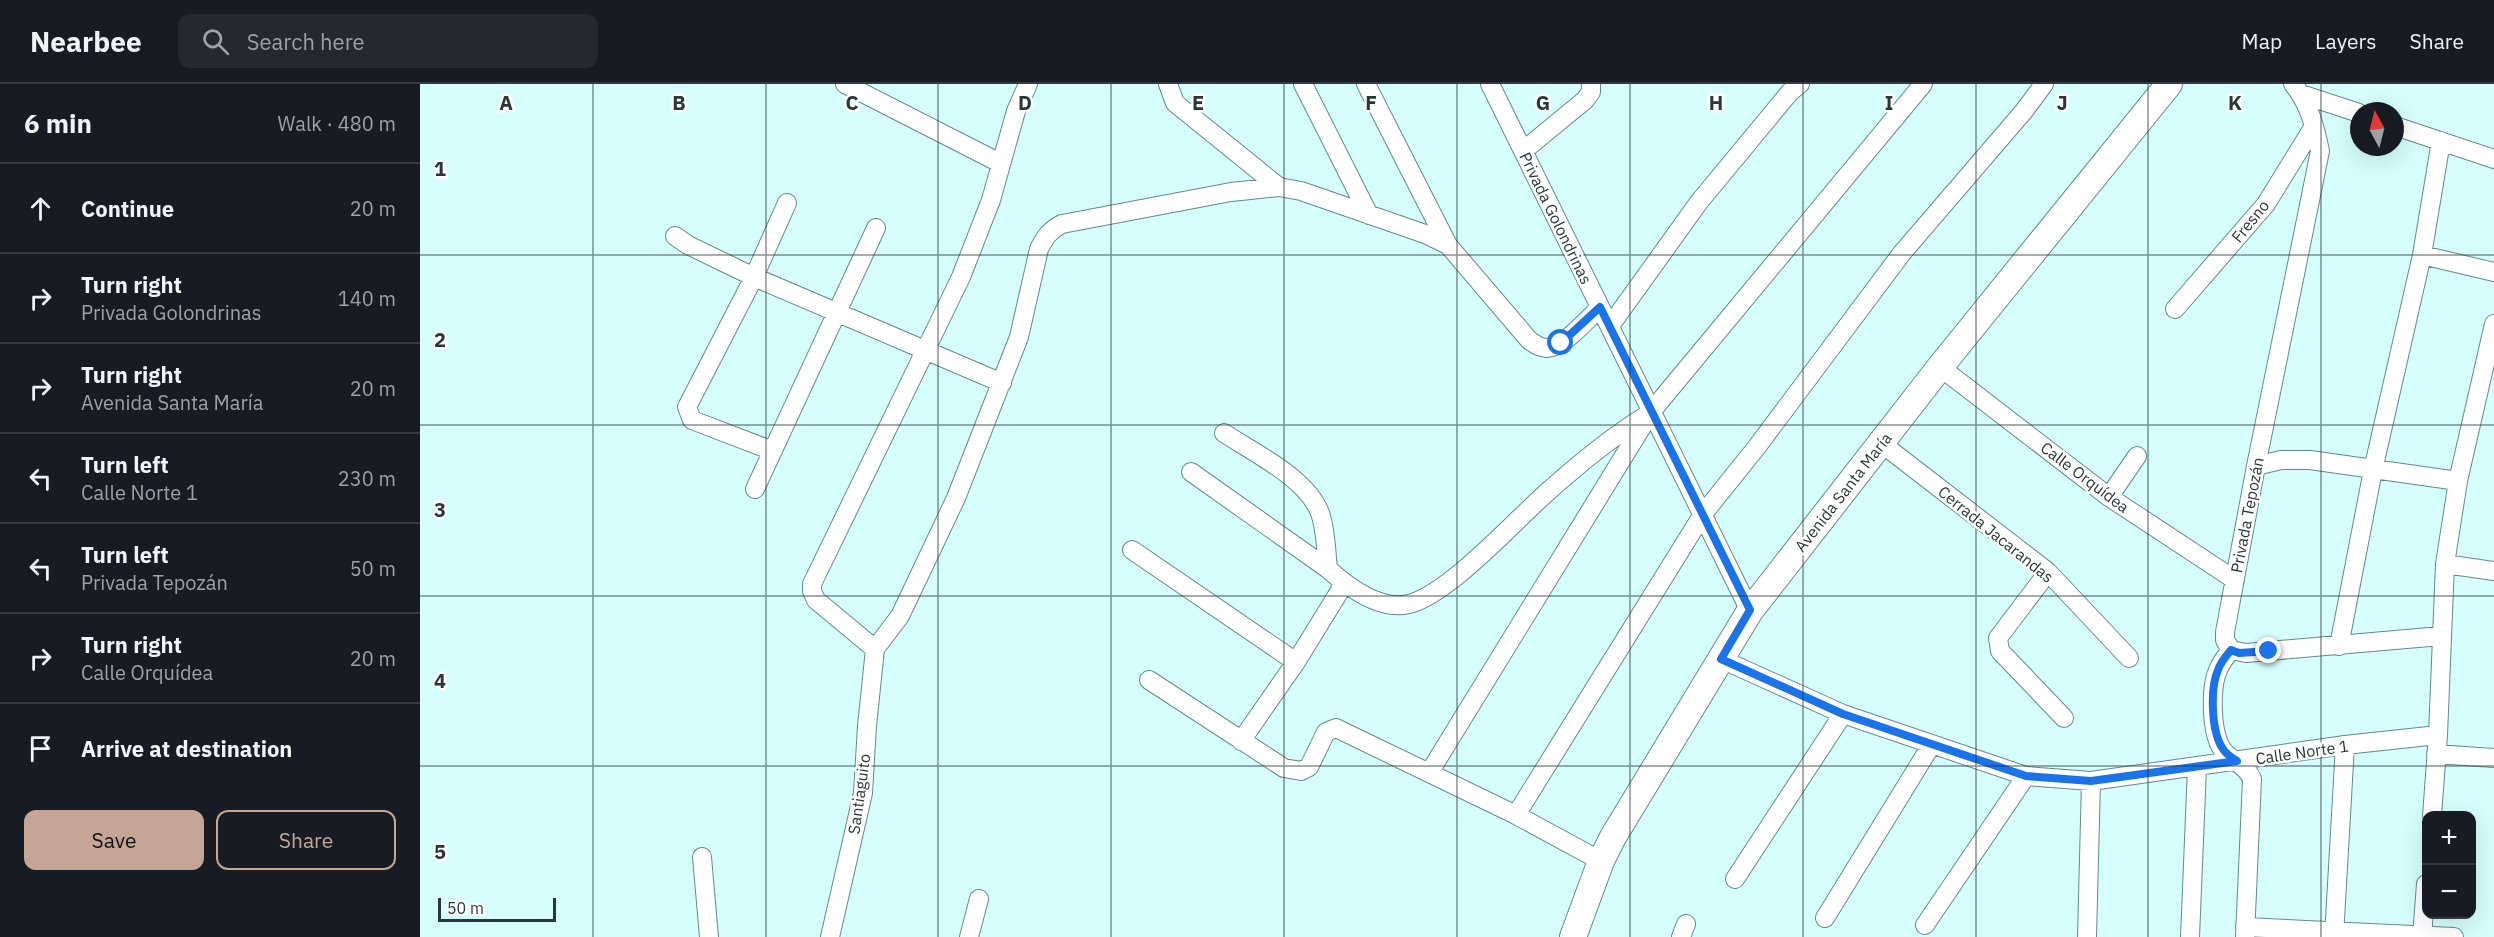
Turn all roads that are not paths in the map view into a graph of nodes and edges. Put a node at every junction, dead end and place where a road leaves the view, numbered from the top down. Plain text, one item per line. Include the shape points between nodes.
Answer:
1 (845, 84) edge
2 (1028, 84) edge
3 (1168, 84) edge
4 (1303, 84) edge
5 (1366, 84) edge
6 (1490, 84) edge
7 (1591, 84) edge
8 (1800, 84) edge
9 (1923, 84) edge
10 (2044, 84) edge
11 (2169, 84) edge
12 (2297, 89) edge
13 (2350, 110) edge
14 (2314, 126) junction
15 (2404, 129) edge
16 (2441, 141) junction
17 (1523, 151) junction
18 (2494, 159) edge
19 (1000, 163) junction
20 (1279, 187) junction
21 (787, 203) dead end
22 (1369, 215) junction
23 (876, 228) dead end
24 (675, 236) dead end
25 (1448, 244) junction
26 (2422, 255) junction
27 (2494, 272) edge
28 (754, 277) junction
29 (1600, 307) junction
30 (2175, 309) dead end
31 (836, 313) junction
32 (2494, 324) edge
33 (1610, 326) junction
34 (926, 350) junction
35 (1940, 367) junction
36 (1002, 383) junction
37 (1651, 412) junction
38 (1224, 433) dead end
39 (1881, 443) junction
40 (772, 451) junction
41 (2137, 456) dead end
42 (2256, 466) junction
43 (2373, 470) junction
44 (1191, 472) dead end
45 (2458, 481) junction
46 (755, 489) dead end
47 (2109, 497) junction
48 (1702, 514) junction
49 (1132, 550) dead end
50 (2445, 564) junction
51 (1328, 569) junction
52 (2494, 571) edge
53 (2048, 572) junction
54 (2235, 580) junction
55 (1344, 584) junction
56 (1750, 610) junction
57 (2441, 636) junction
58 (2338, 646) junction
59 (875, 649) junction
60 (2231, 650) junction
61 (2129, 658) dead end
62 (1721, 659) junction
63 (1296, 662) junction
64 (1149, 680) dead end
65 (1843, 714) junction
66 (2064, 718) dead end
67 (2438, 735) junction
68 (1241, 741) junction
69 (1932, 744) junction
70 (2345, 745) junction
71 (2436, 754) junction
72 (2494, 758) edge
73 (2237, 761) junction
74 (2197, 766) junction
75 (1429, 773) junction
76 (2026, 776) junction
77 (2091, 781) junction
78 (2432, 811) edge
79 (1516, 815) junction
80 (702, 856) dead end
81 (1601, 861) junction
82 (1735, 879) dead end
83 (979, 899) dead end
84 (1826, 918) dead end
85 (2424, 919) edge
86 (1925, 925) dead end
87 (2245, 932) edge
88 (2334, 933) edge
89 (2423, 936) edge
90 (709, 937) edge
91 (830, 937) edge
92 (969, 937) edge
93 (1573, 937) edge
94 (2087, 937) edge
95 (2190, 937) edge
96 (2454, 937) edge

1 - 19 street
2 - 19 street
3 - 20 street via 1175,103
4 - 22 street
5 - 25 street
6 - 17 street, Privada Golondrinas
7 - 17 street via 1585,100
8 - 33 street via 1699,202
9 - 37 street
10 - 48 street via 1902,253
11 - 35 main road, Avenida Santa María
12 - 13 street
12 - 14 street, Privada Tepozán
14 - 30 street, Fresno via 2265,204
14 - 42 street, Privada Tepozán via 2320,151
15 - 16 street
16 - 18 street
16 - 26 street
17 - 29 street, Privada Golondrinas
19 - 34 street via 991,200 961,277
20 - 22 street
20 - 36 street via 1095,216 1052,229 1039,249 1019,337
21 - 28 street
22 - 25 street
23 - 31 street
24 - 28 street
25 - 29 street via 1538,346 1561,343
26 - 27 street
26 - 43 street
28 - 31 street
28 - 40 street via 687,407 692,420
29 - 33 street, Privada Golondrinas
31 - 34 street
31 - 40 street
32 - 45 street
33 - 37 street, Privada Golondrinas
34 - 36 street
34 - 59 street via 814,575 812,591 816,600
35 - 39 main road, Avenida Santa María
35 - 47 street, Calle Orquídea
36 - 59 street via 951,509 900,616
37 - 48 street, Privada Golondrinas
37 - 55 street via 1545,494 1428,597 1408,604 1385,603
37 - 75 street
38 - 51 street via 1313,497 1321,515
39 - 53 street, Cerrada Jacarandas
39 - 56 main road, Avenida Santa María
40 - 46 street
41 - 47 street
42 - 43 street via 2281,460 2310,460
42 - 54 street, Privada Tepozán
43 - 45 street
43 - 58 street
44 - 51 street
45 - 50 street
47 - 54 street, Calle Orquídea
48 - 56 street, Privada Golondrinas
48 - 79 street
49 - 63 street
50 - 52 street
50 - 57 street
51 - 55 street
53 - 61 street, Cerrada Jacarandas
53 - 66 street via 1998,638 1998,644 2000,651
54 - 60 street, Privada Tepozán via 2224,640
55 - 63 street
56 - 62 main road, Avenida Santa María
57 - 58 street
57 - 67 street
58 - 60 street via 2246,653
59 - 91 street, Santiaguito via 863,793
60 - 73 street via 2218,669 2212,709 2222,748
62 - 65 street, Calle Norte 1
62 - 81 main road, Avenida Santa María
63 - 68 street
64 - 68 street
65 - 69 street, Calle Norte 1
65 - 82 street
67 - 70 street, Calle Norte 1
67 - 71 street
68 - 75 street via 1284,768 1301,771 1309,767 1326,732 1336,728
69 - 76 street, Calle Norte 1
69 - 84 street
70 - 73 street, Calle Norte 1
70 - 88 street
71 - 72 street
71 - 78 street
73 - 74 street, Calle Norte 1
73 - 87 street via 2252,779
74 - 77 street, Calle Norte 1
74 - 95 street
75 - 79 street
76 - 77 street, Calle Norte 1
76 - 86 street
77 - 94 street
79 - 81 street
80 - 90 street
81 - 93 main road, Avenida Santa María
83 - 92 street
85 - 89 street
87 - 88 street
88 - 89 street
89 - 96 street

